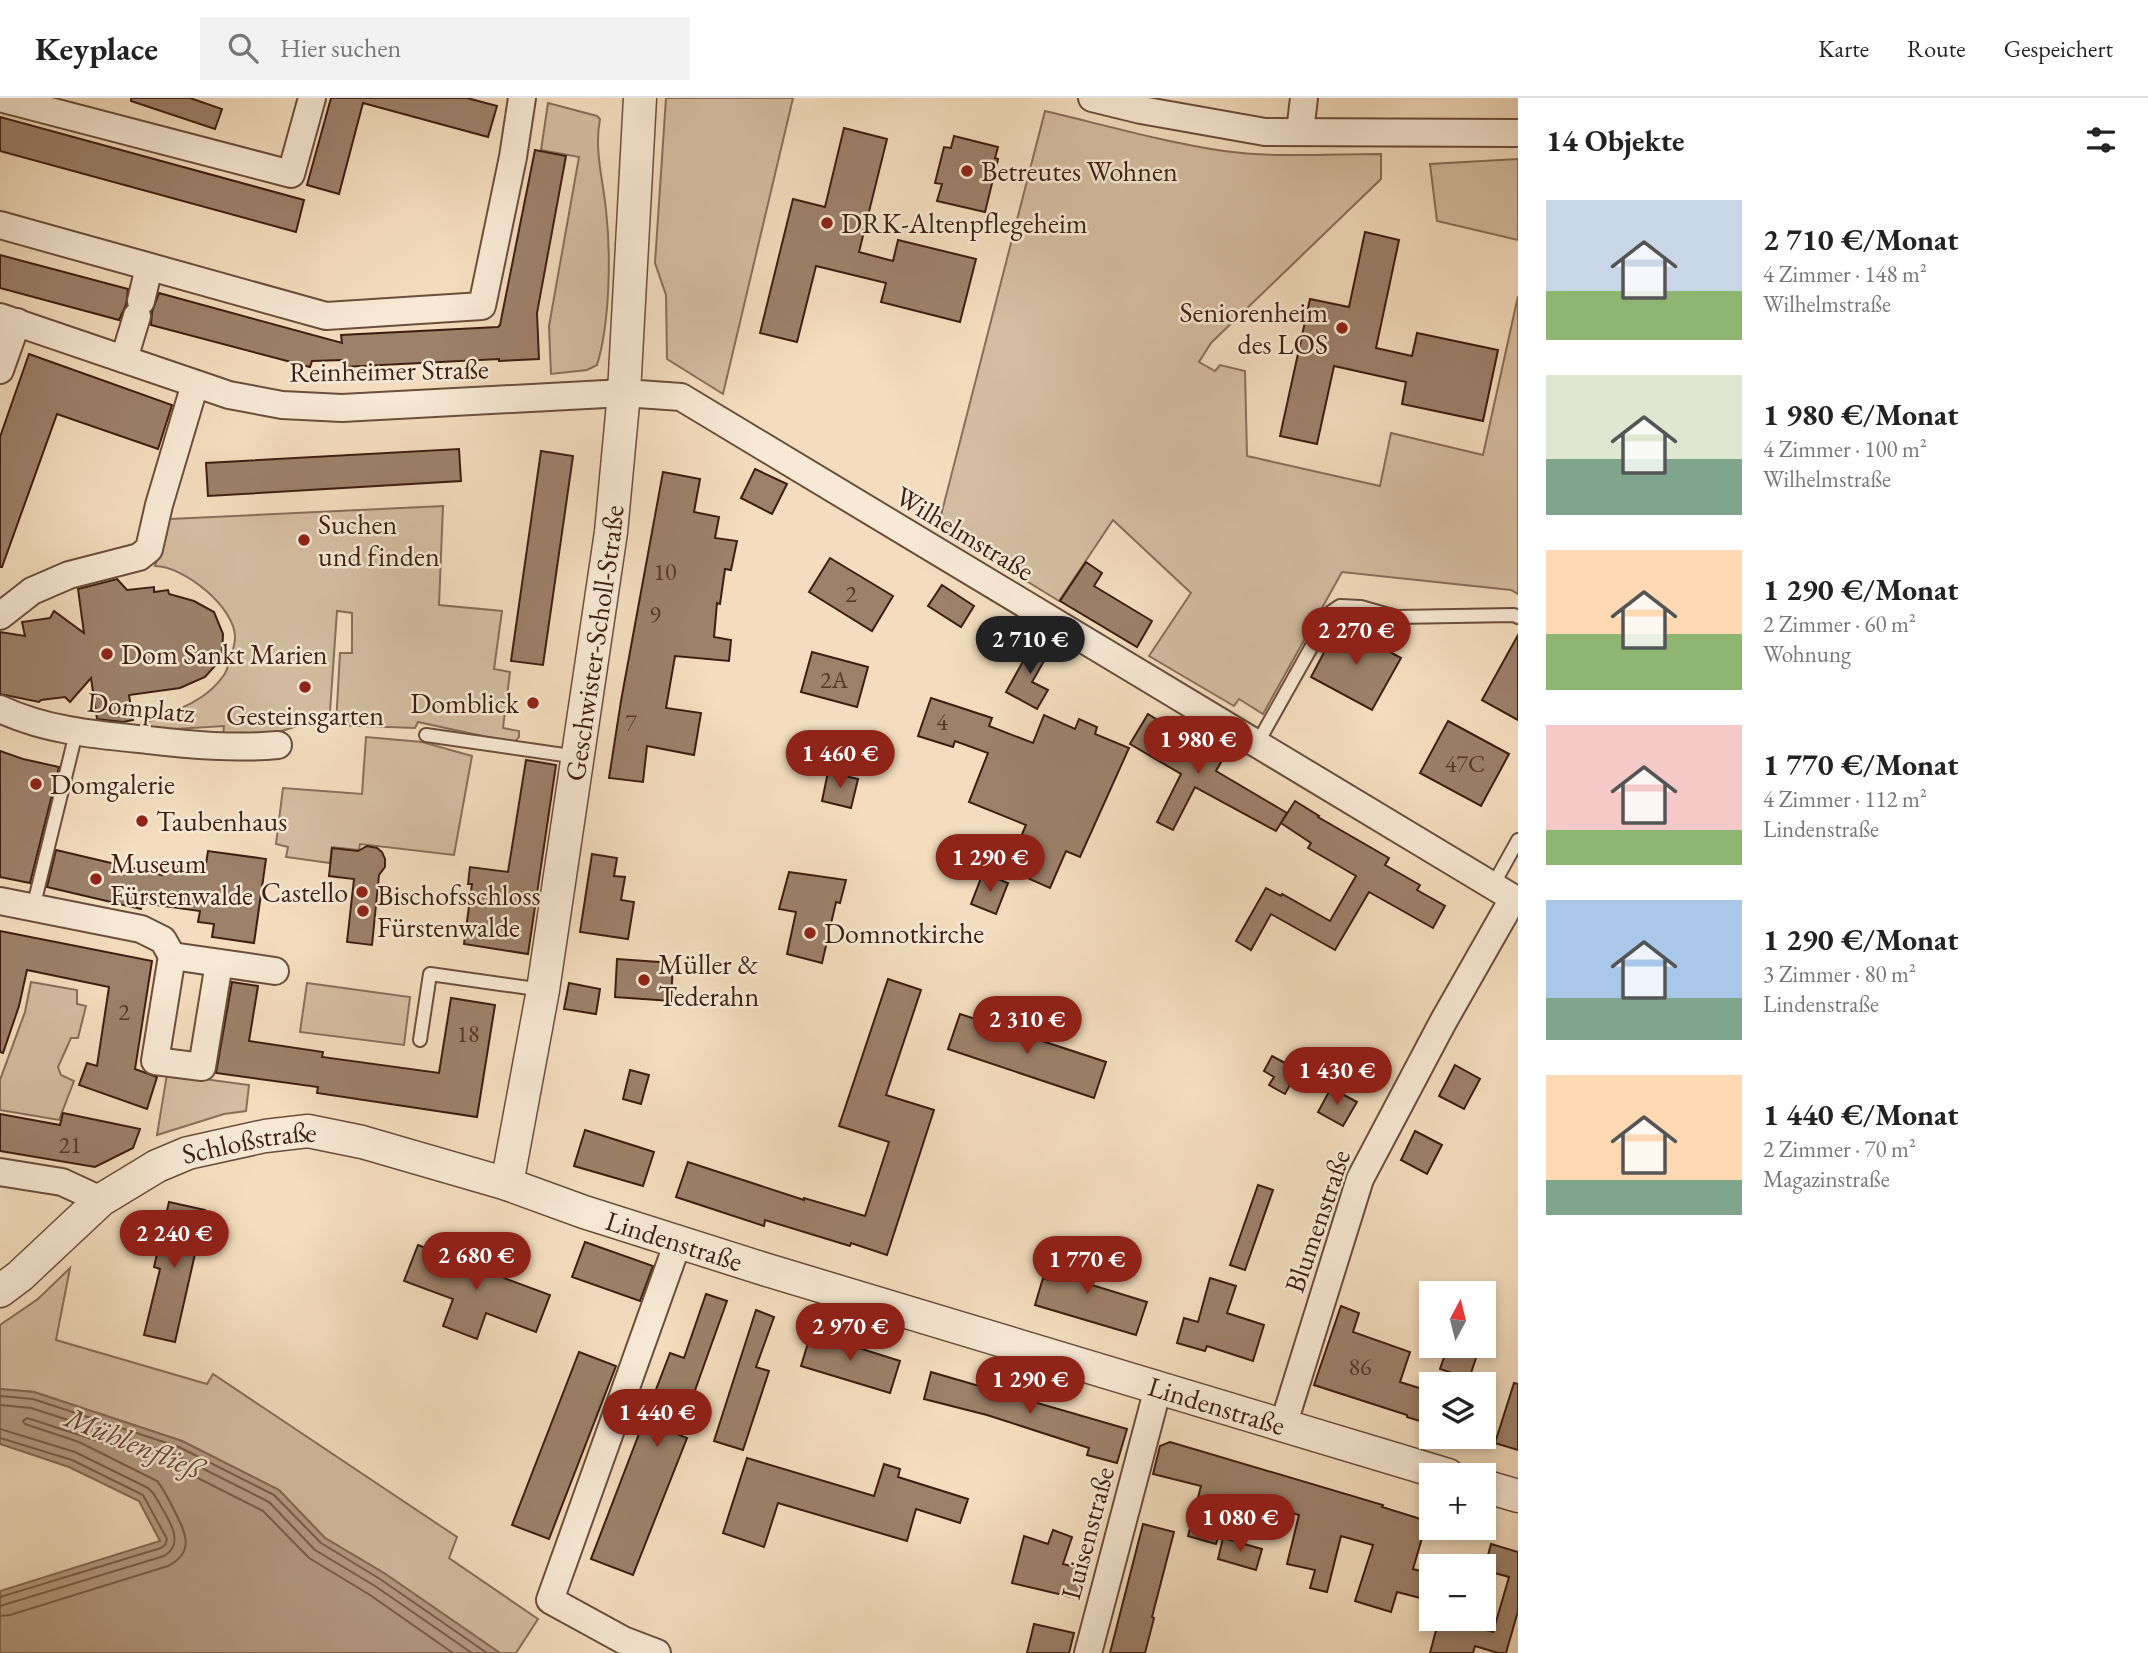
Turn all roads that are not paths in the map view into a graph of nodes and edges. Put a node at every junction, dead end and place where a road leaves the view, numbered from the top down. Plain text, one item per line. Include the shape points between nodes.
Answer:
1 (0, 98) edge
2 (312, 98) edge
3 (522, 98) edge
4 (640, 98) edge
5 (1092, 98) edge
6 (1304, 98) edge
7 (1300, 132) junction
8 (1518, 133) edge
9 (0, 225) edge
10 (149, 267) junction
11 (8, 320) edge
12 (124, 359) junction
13 (0, 370) edge
14 (195, 384) junction
15 (624, 393) junction
16 (0, 616) edge
17 (1518, 617) edge
18 (0, 709) edge
19 (76, 733) junction
20 (426, 735) dead end
21 (1258, 744) junction
22 (278, 745) dead end
23 (579, 757) junction
24 (1518, 840) edge
25 (1507, 896) edge
26 (0, 901) edge
27 (33, 908) junction
28 (172, 956) junction
29 (219, 963) junction
30 (275, 971) dead end
31 (543, 990) junction
32 (420, 1040) dead end
33 (0, 1172) edge
34 (507, 1184) junction
35 (101, 1200) junction
36 (678, 1242) junction
37 (0, 1291) edge
38 (1158, 1388) junction
39 (1283, 1426) junction
40 (1419, 1466) edge
41 (1496, 1490) edge
42 (1518, 1496) edge
43 (657, 1653) edge
44 (1088, 1653) edge

1 - 2 street via 291,174
3 - 10 street, Reinheimer Straße via 482,306 326,316
4 - 15 street, Geschwister-Scholl-Straße
5 - 7 street via 1220,125
6 - 7 street
7 - 8 street
9 - 10 street, Reinheimer Straße
10 - 12 street
11 - 12 street, Reinheimer Straße
11 - 13 street
12 - 14 street, Reinheimer Straße
14 - 15 street, Reinheimer Straße via 282,405 342,408
14 - 16 street via 149,549 139,557 69,575 32,591
15 - 21 street, Wilhelmstraße via 681,397
15 - 23 street, Geschwister-Scholl-Straße via 611,532
17 - 21 lane via 1396,617 1340,606 1331,612
18 - 19 street, Domplatz
19 - 22 street, Domplatz via 235,747
19 - 27 lane
20 - 23 lane
21 - 25 street, Wilhelmstraße
23 - 31 street, Geschwister-Scholl-Straße
24 - 25 lane
25 - 39 street, Blumenstraße via 1360,1179
26 - 27 street
27 - 28 street via 141,929 163,940
28 - 29 street
28 - 29 street via 155,1060 202,1067
29 - 30 street
31 - 32 lane via 430,974
31 - 34 street, Geschwister-Scholl-Straße
33 - 35 street via 62,1182
34 - 35 street, Schloßstraße via 307,1131 188,1153
34 - 36 street, Lindenstraße
35 - 37 street, Schloßstraße
36 - 38 street, Lindenstraße
36 - 43 street via 550,1600
38 - 39 street, Lindenstraße
38 - 44 street, Luisenstraße
39 - 40 street, Lindenstraße
41 - 42 street

